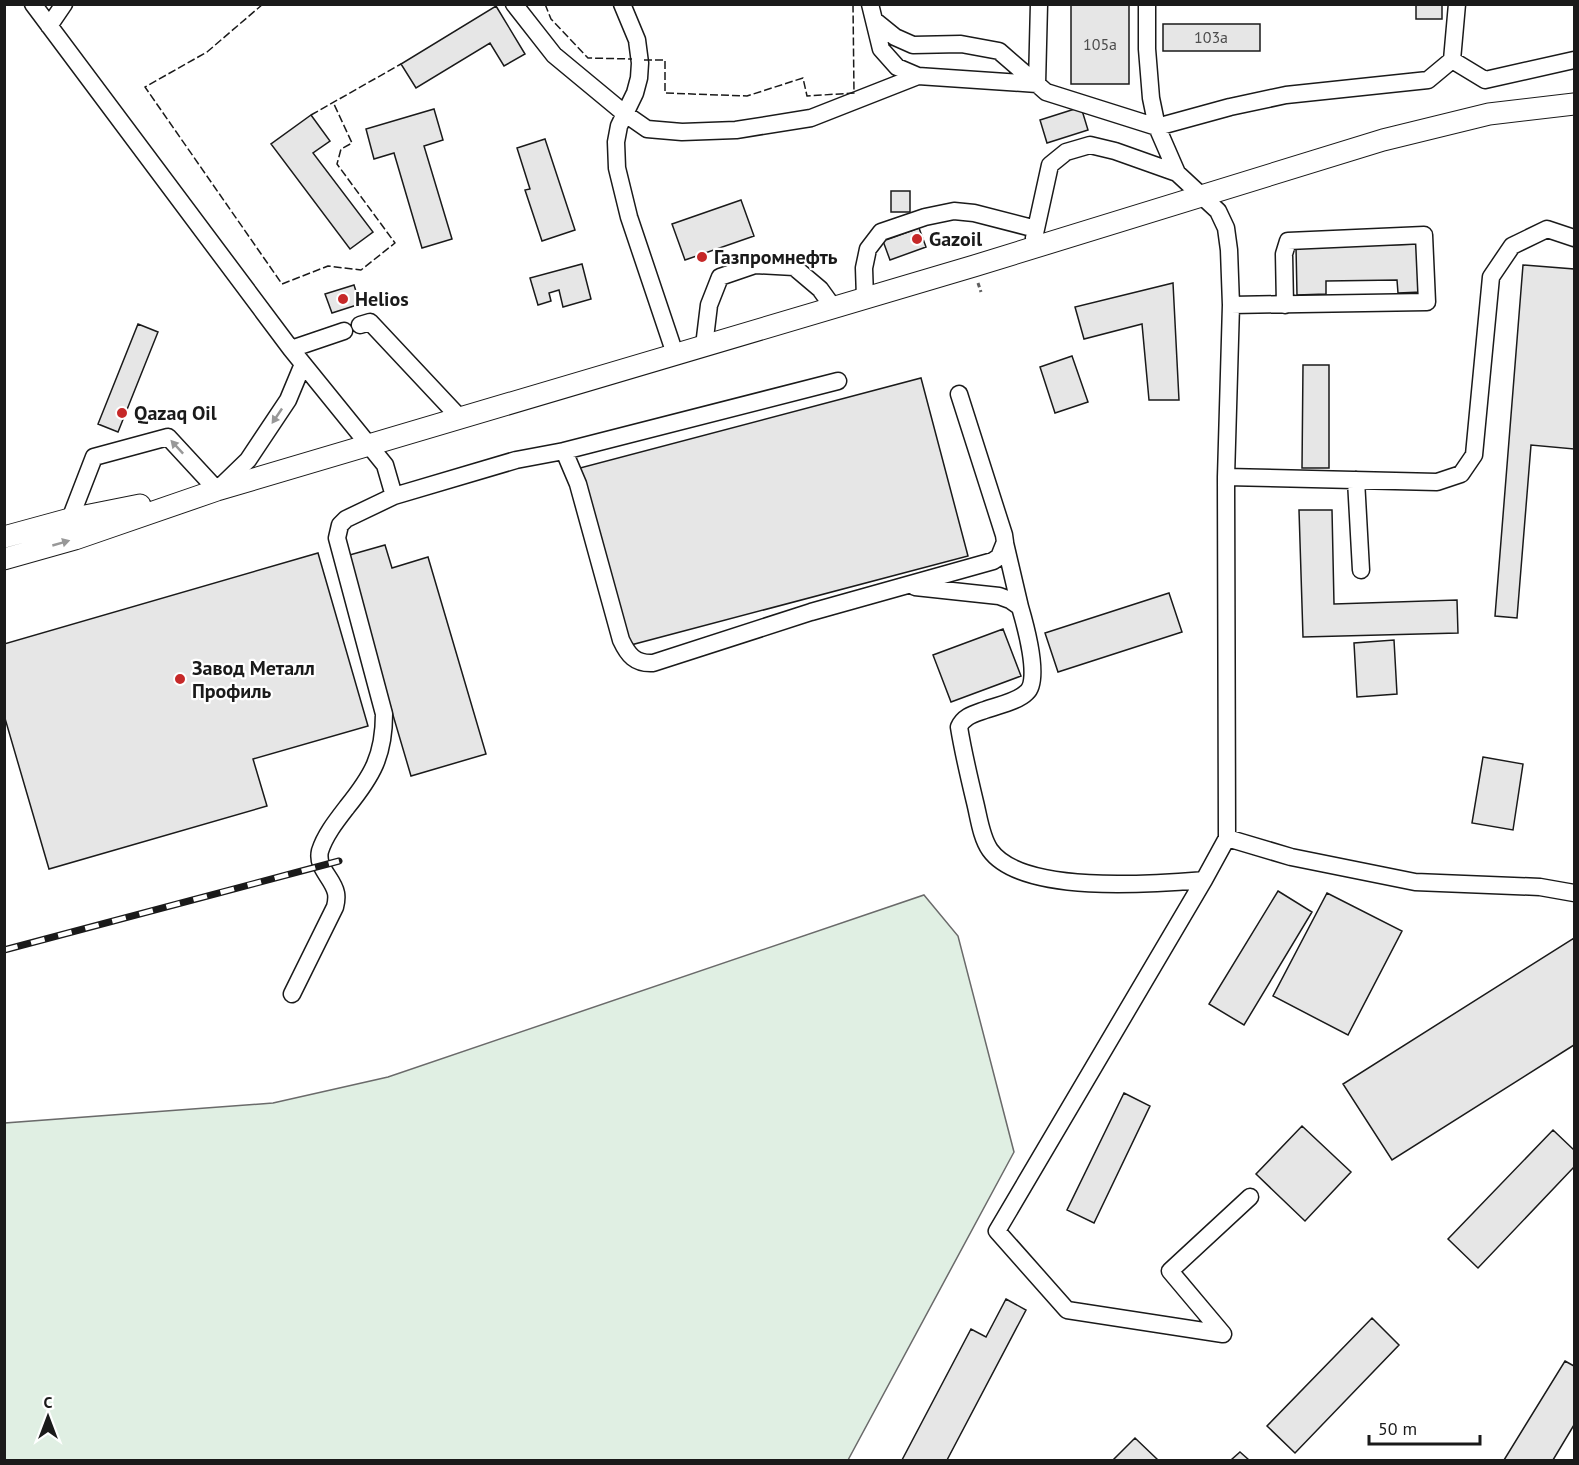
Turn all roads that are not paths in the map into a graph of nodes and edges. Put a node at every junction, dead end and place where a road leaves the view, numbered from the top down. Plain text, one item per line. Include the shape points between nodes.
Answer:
1 (33, 4) edge
2 (64, 4) edge
3 (514, 4) edge
4 (622, 4) edge
5 (1039, 4) edge
6 (1148, 4) edge
7 (1457, 4) edge
8 (872, 12) edge
9 (49, 26) junction
10 (1452, 60) junction
11 (1575, 60) edge
12 (918, 76) junction
13 (1037, 84) junction
14 (1575, 104) edge
15 (624, 113) junction
16 (1157, 127) junction
17 (1177, 173) junction
18 (1202, 196) junction
19 (1034, 238) junction
20 (1575, 238) edge
21 (865, 298) junction
22 (1231, 305) junction
23 (1285, 305) junction
24 (833, 307) junction
25 (704, 346) junction
26 (291, 349) junction
27 (675, 354) junction
28 (303, 364) junction
29 (838, 381) dead end
30 (959, 394) dead end
31 (459, 418) junction
32 (368, 445) junction
33 (564, 451) junction
34 (1226, 477) junction
35 (1356, 480) junction
36 (217, 490) junction
37 (394, 496) junction
38 (70, 519) junction
39 (4, 537) edge
40 (1005, 542) junction
41 (4, 559) edge
42 (1361, 570) dead end
43 (905, 586) junction
44 (1020, 607) junction
45 (1227, 838) junction
46 (1204, 880) junction
47 (1575, 893) edge
48 (292, 994) dead end
49 (1250, 1197) dead end

1 - 9 street
2 - 9 street
3 - 15 street via 554,55
4 - 15 street via 637,40 639,63 635,93
5 - 13 street
6 - 16 street via 1147,50
7 - 10 street
8 - 12 street via 881,50 897,67
8 - 13 street via 895,37 913,45 961,44 999,51
9 - 26 street
10 - 11 street via 1485,80
10 - 16 street via 1428,80 1286,95
12 - 13 street
12 - 15 street via 811,118 736,130 647,129
13 - 16 street via 1046,92
14 - 18 main road via 1489,114 1383,140
15 - 27 street via 616,142 617,168 629,217
16 - 17 street
17 - 18 street
17 - 19 street via 1090,146 1066,152 1050,165
18 - 19 main road
18 - 22 street via 1218,211 1226,228
19 - 21 main road
19 - 21 street via 974,213 954,211 880,232 868,249
20 - 35 street via 1547,229 1512,246 1491,277 1474,455 1461,474 1437,482
21 - 24 main road
22 - 23 street
22 - 34 street
23 - 23 street via 1427,302 1424,235 1288,241 1284,254
24 - 25 main road
24 - 25 street via 794,267 755,265 720,277 709,305
25 - 27 main road
26 - 28 street
26 - 31 street via 370,322
27 - 31 main road
28 - 32 street
28 -> 36 street via 288,400 248,460
29 - 33 street
30 - 40 street
31 - 32 main road
32 - 36 main road
32 - 37 street via 385,465
33 - 37 street via 516,460
33 - 43 street via 578,484 621,640 629,655 643,664
34 - 35 street
34 - 45 street
35 - 42 street
36 - 38 main road
36 -> 38 street via 168,437 94,457
41 -> 36 main road
37 - 48 street via 346,519 338,530 384,714 384,731 378,761 322,845 321,866 337,894 335,907
38 - 39 main road
40 - 43 street via 999,558 993,561
40 - 44 street
43 - 44 street via 999,596
44 - 46 street via 1033,668 1032,686 1017,699 971,714 959,727 989,849 1012,868 1050,880 1144,885
45 - 46 street
45 - 47 street via 1292,857 1415,882 1540,887
46 - 49 street via 997,1231 1067,1310 1223,1334 1170,1271

